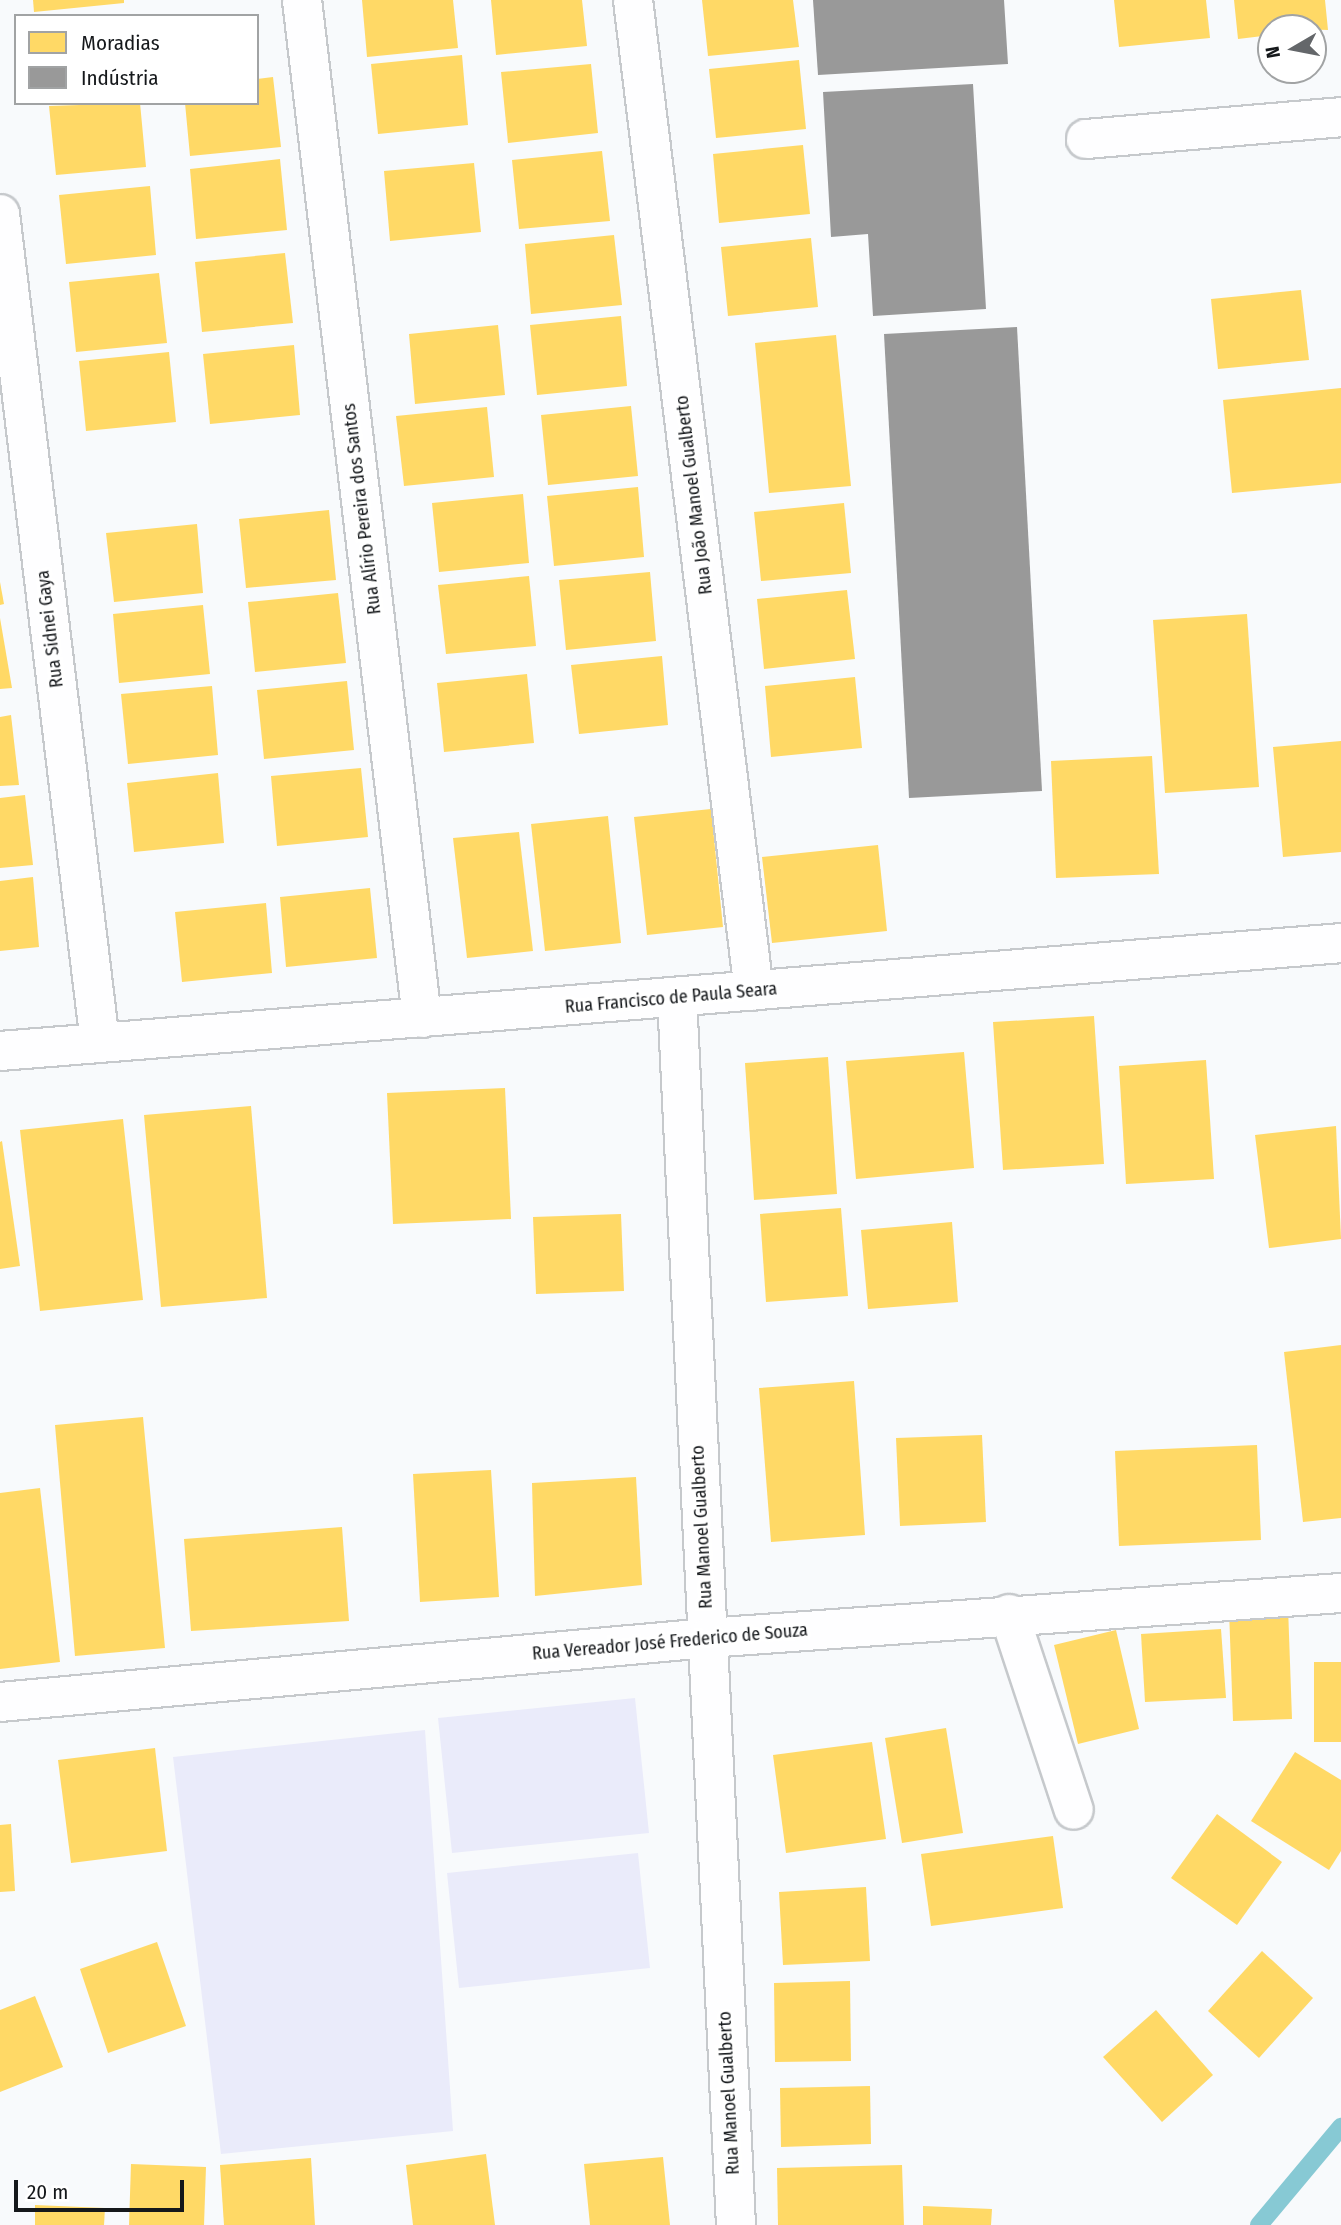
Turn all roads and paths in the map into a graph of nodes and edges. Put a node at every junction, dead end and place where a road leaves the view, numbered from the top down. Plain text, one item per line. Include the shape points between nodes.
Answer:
1 (302, 0) edge
2 (633, 0) edge
3 (1341, 117) edge
4 (1086, 139) dead end
5 (0, 214) edge
6 (1341, 943) edge
7 (754, 991) junction
8 (677, 997) junction
9 (422, 1018) junction
10 (100, 1043) junction
11 (0, 1051) edge
12 (1341, 1593) edge
13 (1009, 1614) junction
14 (707, 1638) junction
15 (0, 1702) edge
16 (1074, 1810) dead end
17 (736, 2225) edge

1 - 9 street, Rua Alírio Pereira dos Santos
2 - 7 street, Rua João Manoel Gualberto
3 - 4 street
5 - 10 street, Rua Sidnei Gaya
6 - 7 street, Rua Francisco de Paula Seara
7 - 8 street, Rua Francisco de Paula Seara
8 - 9 street, Rua Francisco de Paula Seara
8 - 14 street, Rua Manoel Gualberto
9 - 10 street, Rua Francisco de Paula Seara
10 - 11 street, Rua Francisco de Paula Seara
12 - 13 street, Rua Vereador José Frederico de Souza
13 - 14 street, Rua Vereador José Frederico de Souza
13 - 16 street
14 - 15 street, Rua Vereador José Frederico de Souza
14 - 17 street, Rua Manoel Gualberto

